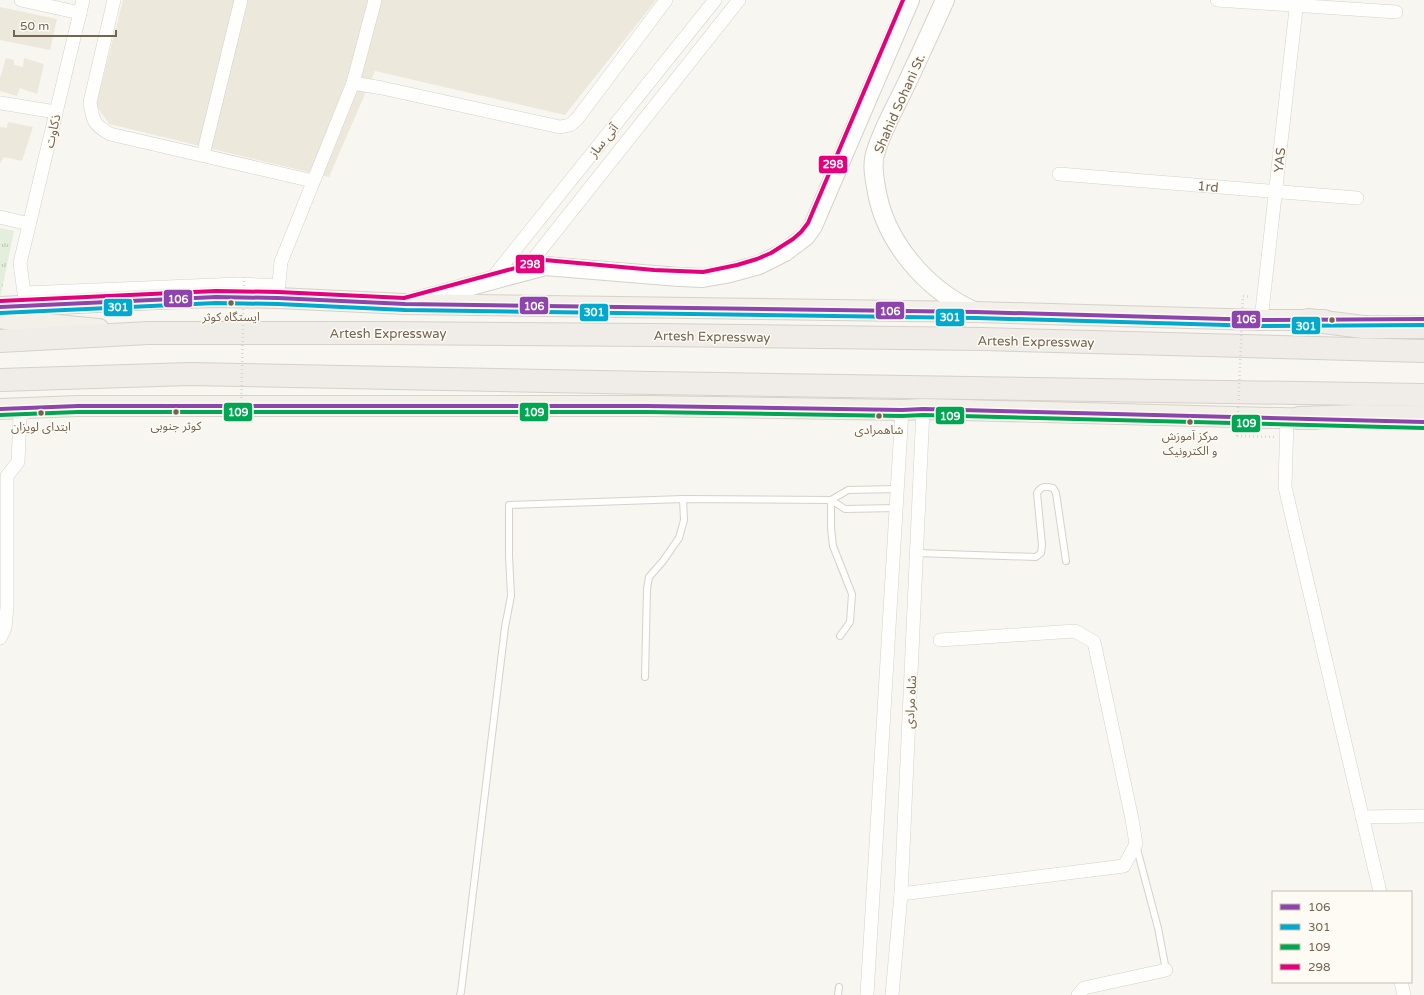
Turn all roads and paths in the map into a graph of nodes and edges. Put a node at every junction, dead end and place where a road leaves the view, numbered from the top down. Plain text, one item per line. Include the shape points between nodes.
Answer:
1 (21, 0) edge
2 (83, 0) edge
3 (114, 0) edge
4 (241, 0) edge
5 (375, 0) edge
6 (666, 0) edge
7 (715, 0) edge
8 (739, 0) edge
9 (910, 0) edge
10 (945, 0) edge
11 (1217, 0) edge
12 (1296, 3) edge
13 (1396, 12) dead end
14 (80, 13) junction
15 (895, 38) junction
16 (921, 53) junction
17 (353, 84) junction
18 (0, 102) edge
19 (56, 112) junction
20 (203, 155) junction
21 (1059, 174) dead end
22 (313, 181) junction
23 (1275, 192) junction
24 (1357, 198) dead end
25 (0, 217) edge
26 (30, 224) junction
27 (530, 232) junction
28 (546, 244) junction
29 (524, 271) junction
30 (244, 277) dead end
31 (490, 281) junction
32 (278, 292) junction
33 (1243, 296) dead end
34 (405, 304) junction
35 (0, 307) edge
36 (976, 312) junction
37 (0, 318) edge
38 (1424, 319) edge
39 (1260, 320) junction
40 (1308, 320) junction
41 (1424, 327) edge
42 (148, 333) junction
43 (0, 341) edge
44 (1424, 351) edge
45 (0, 380) edge
46 (828, 386) junction
47 (1424, 394) edge
48 (33, 408) junction
49 (0, 409) edge
50 (923, 409) junction
51 (902, 410) junction
52 (1007, 411) junction
53 (1424, 417) edge
54 (241, 418) dead end
55 (1293, 418) junction
56 (1424, 422) edge
57 (1266, 437) dead end
58 (897, 489) junction
59 (683, 499) junction
60 (831, 500) junction
61 (896, 508) junction
62 (917, 553) junction
63 (1066, 560) dead end
64 (840, 636) dead end
65 (0, 638) edge
66 (940, 640) dead end
67 (645, 677) dead end
68 (1424, 816) edge
69 (1362, 817) junction
70 (1136, 844) junction
71 (1380, 891) edge
72 (901, 894) junction
73 (1166, 970) joint
74 (1401, 983) edge
75 (839, 987) dead end
76 (460, 995) edge
77 (838, 995) edge
78 (867, 995) edge
79 (892, 995) edge
80 (1078, 995) edge
81 (1404, 995) edge

1 - 14 street
2 - 14 street, ذکاوت
3 - 20 street via 90,102 97,126 110,134
4 - 20 street
5 - 17 street
6 - 17 street via 570,126 560,127
7 - 27 street, آتی ساز
8 - 28 street, آتی ساز
9 - 15 main road
10 - 16 main road, Shahid Sohani St.
11 - 12 street
12 - 13 street
12 - 23 street, YAS
14 - 19 street, ذکاوت
15 - 16 main road
15 - 29 main road via 813,226 806,236 785,252 759,265 703,278 555,266
16 - 36 main road, Shahid Sohani St. via 874,155 876,191 893,238 921,273 947,296
17 - 22 street
18 - 19 street
19 - 26 street, ذکاوت
20 - 22 street
21 - 23 street, 1rd
22 - 32 street via 281,262
23 - 24 street, 1rd
23 - 39 street, YAS
25 - 26 street
26 - 32 street, ذکاوت via 20,262 24,294 239,284
27 - 28 street via 530,240 536,245
27 - 31 street, آتی ساز
28 - 29 street, آتی ساز
29 - 31 main road
30 - 54 path, bridge
31 - 34 main road
32 - 34 main road
32 - 35 main road
33 - 57 path, bridge via 1238,436
34 - 36 main road
36 - 39 main road
37 - 42 main road
38 - 40 main road
39 - 40 main road
40 - 41 highway via 1363,327
42 - 43 highway, Artesh Expressway
42 - 44 highway, Artesh Expressway via 983,339
45 - 46 highway via 190,374
46 - 47 highway
46 - 52 main road
48 - 49 main road
48 - 51 main road via 647,406
48 - 65 street via 20,416 18,462 7,476 7,607 5,628
50 - 51 main road
50 - 52 main road
50 - 62 street, شاه مرادی
51 - 58 street, شاه مرادی
52 - 55 main road
53 - 55 highway
55 - 56 main road
55 - 69 street via 1285,487
58 - 60 lane via 848,490
58 - 61 street, شاه مرادی
59 - 60 lane
59 - 67 lane via 684,520 679,538 649,577
59 - 76 lane via 509,505 511,596 505,627
60 - 61 lane via 845,509
60 - 64 lane via 833,546 852,594 850,622
61 - 78 street, شاه مرادی
62 - 63 lane via 1036,557 1041,553 1042,545 1037,493 1045,486 1053,488 1056,493
62 - 72 street, شاه مرادی
66 - 70 street via 1075,631 1094,642
68 - 69 street
69 - 71 street
70 - 72 street via 1124,866
70 - 73 lane
72 - 79 street, شاه مرادی
73 - 80 street via 1084,988
74 - 81 street
75 - 77 lane

